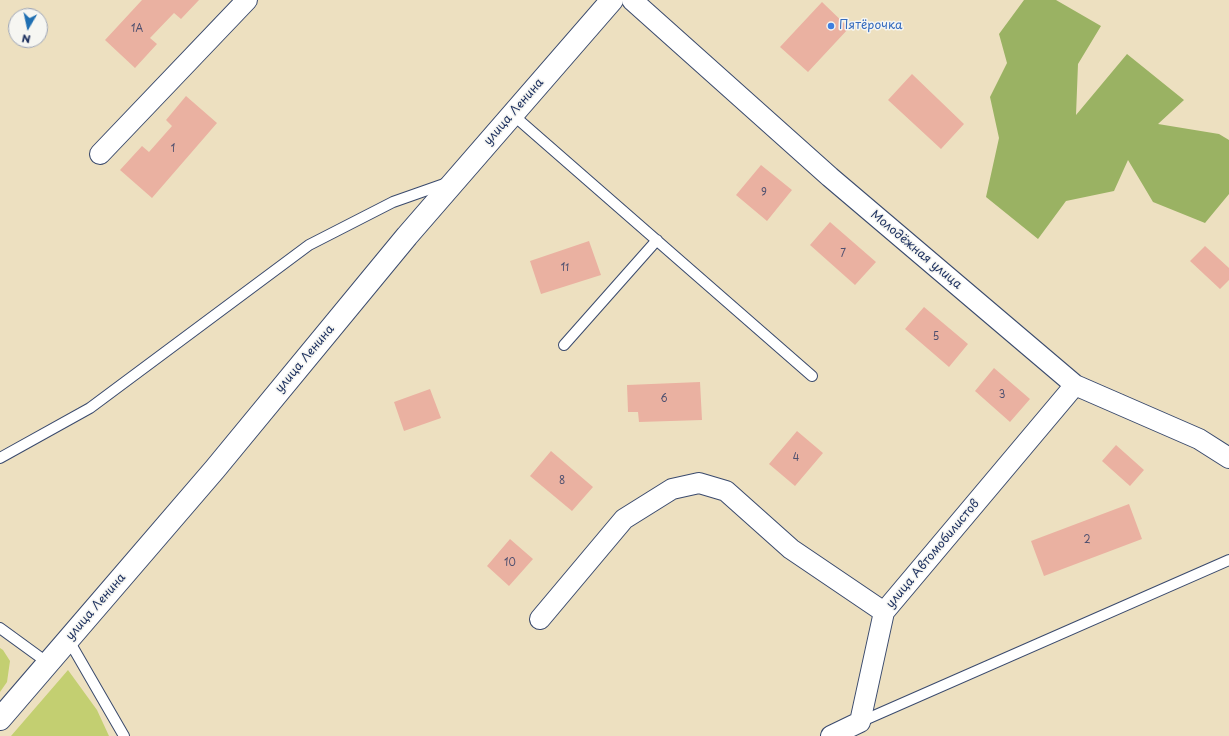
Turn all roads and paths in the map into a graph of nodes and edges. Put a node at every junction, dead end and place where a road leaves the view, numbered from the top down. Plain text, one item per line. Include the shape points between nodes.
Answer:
1 (247, 0) edge
2 (612, 0) edge
3 (632, 0) edge
4 (512, 114) junction
5 (100, 154) dead end
6 (455, 180) junction
7 (657, 240) junction
8 (564, 345) dead end
9 (812, 376) dead end
10 (1075, 385) junction
11 (0, 458) edge
12 (1229, 458) edge
13 (1229, 560) edge
14 (884, 612) junction
15 (540, 619) dead end
16 (0, 628) edge
17 (68, 639) junction
18 (48, 663) junction
19 (0, 719) edge
20 (860, 722) junction
21 (124, 736) edge
22 (831, 736) edge

1 - 5 street
2 - 4 main road, улица Ленина
3 - 10 street, Молодёжная улица via 830,177
4 - 6 main road, улица Ленина
4 - 7 lane
6 - 11 lane via 393,202 309,245 90,408
6 - 17 main road, улица Ленина via 215,468
7 - 8 lane
7 - 9 lane
10 - 12 street, Молодёжная улица via 1199,439
10 - 14 street, улица Автомобилистов
13 - 20 lane
14 - 15 street via 791,549 726,491 699,483 672,489 624,519
14 - 20 street, улица Автомобилистов
16 - 18 lane
17 - 18 main road, улица Ленина
17 - 21 lane
18 - 19 main road, улица Ленина
20 - 22 street

